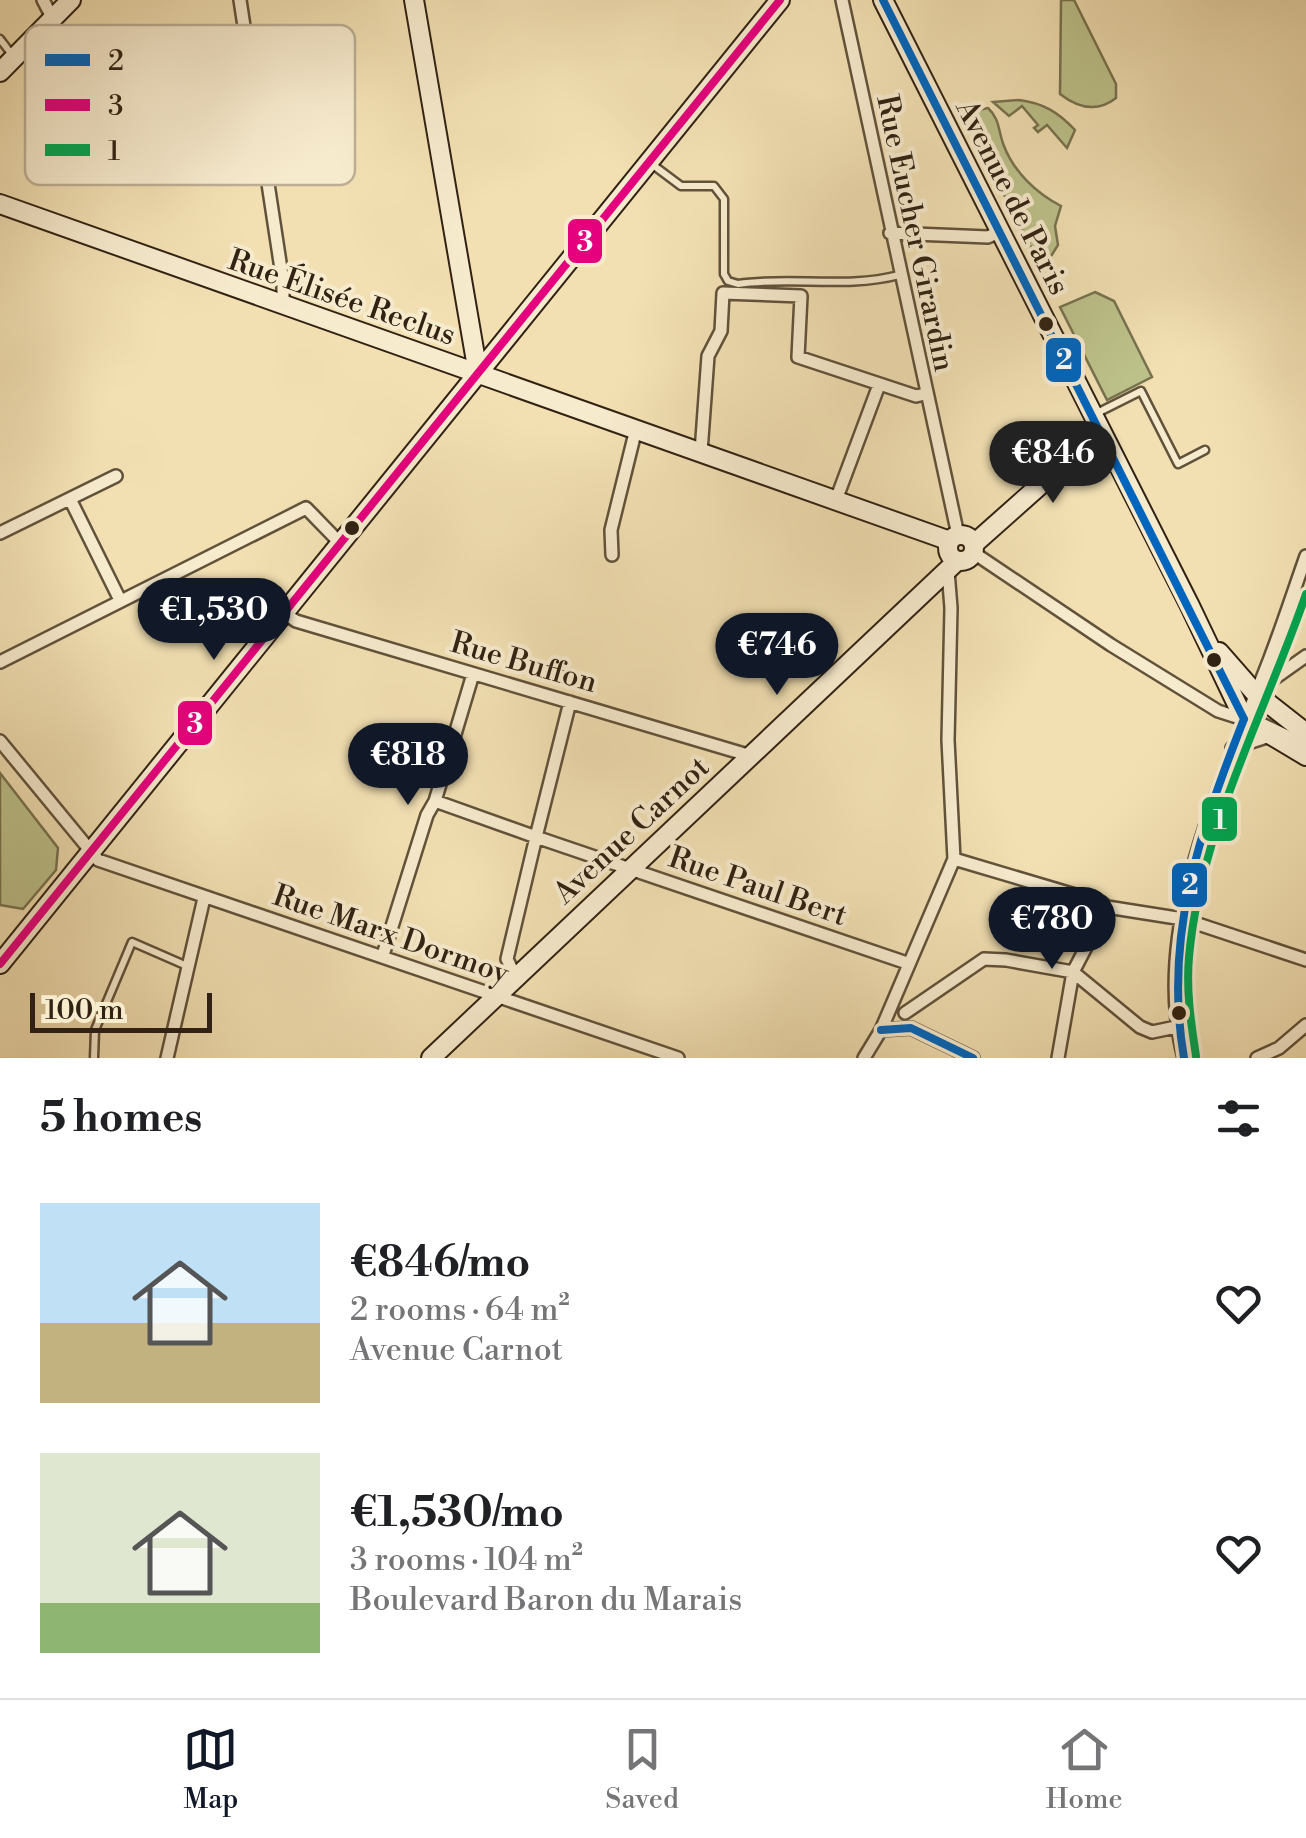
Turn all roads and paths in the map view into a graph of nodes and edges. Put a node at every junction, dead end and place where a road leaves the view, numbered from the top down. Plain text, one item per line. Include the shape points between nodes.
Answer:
1 (43, 0) edge
2 (71, 0) edge
3 (240, 0) edge
4 (414, 0) edge
5 (780, 0) edge
6 (842, 0) edge
7 (883, 0) edge
8 (53, 18) junction
9 (46, 25) edge
10 (244, 25) edge
11 (0, 39) edge
12 (25, 46) edge
13 (14, 57) junction
14 (0, 72) edge
15 (648, 161) junction
16 (268, 185) edge
17 (0, 204) edge
18 (890, 232) junction
19 (999, 232) junction
20 (899, 275) junction
21 (283, 306) junction
22 (478, 372) junction
23 (879, 385) junction
24 (926, 394) junction
25 (1097, 423) junction
26 (636, 428) junction
27 (1205, 450) dead end
28 (701, 452) junction
29 (116, 476) dead end
30 (70, 499) junction
31 (836, 500) junction
32 (0, 533) edge
33 (341, 544) junction
34 (960, 551) junction
35 (612, 555) dead end
36 (1306, 556) edge
37 (928, 589) junction
38 (120, 600) junction
39 (950, 608) junction
40 (284, 613) junction
41 (1203, 632) junction
42 (1300, 658) edge
43 (1215, 661) junction
44 (0, 662) edge
45 (473, 674) junction
46 (1255, 693) junction
47 (570, 702) junction
48 (1244, 719) junction
49 (1306, 734) edge
50 (1270, 736) junction
51 (0, 740) edge
52 (1306, 746) edge
53 (1232, 748) junction
54 (751, 756) junction
55 (1306, 756) edge
56 (436, 801) junction
57 (536, 837) junction
58 (90, 852) junction
59 (954, 859) junction
60 (630, 868) junction
61 (204, 898) junction
62 (1107, 907) junction
63 (1183, 919) junction
64 (384, 955) junction
65 (1306, 960) edge
66 (907, 963) junction
67 (0, 964) edge
68 (188, 966) junction
69 (1073, 972) junction
70 (516, 978) junction
71 (897, 988) junction
72 (499, 994) junction
73 (905, 1013) junction
74 (1306, 1025) edge
75 (1176, 1027) junction
76 (911, 1028) junction
77 (881, 1030) junction
78 (94, 1058) edge
79 (167, 1058) edge
80 (431, 1058) edge
81 (678, 1058) edge
82 (864, 1058) edge
83 (972, 1058) edge
84 (1058, 1058) edge
85 (1184, 1058) edge
86 (1257, 1058) edge

1 - 8 street
2 - 8 street
3 - 10 street
4 - 22 street
5 - 15 street
6 - 18 street, Rue Eucher Girardin
7 - 19 street, Avenue de Paris
8 - 9 street
11 - 13 lane
12 - 13 street
13 - 14 street
15 - 20 lane via 682,186 714,186 724,198 728,280 844,282
15 - 22 street
16 - 21 street
17 - 21 street, Rue Élisée Reclus
18 - 19 street
18 - 20 street, Rue Eucher Girardin
19 - 25 street, Avenue de Paris
20 - 24 street, Rue Eucher Girardin
21 - 22 street, Rue Élisée Reclus
22 - 26 street, Rue Élisée Reclus
22 - 33 street
23 - 24 street
23 - 28 street via 798,357 801,296 724,293 721,331 708,356
23 - 31 street
24 - 34 street, Rue Eucher Girardin
25 - 27 lane via 1141,390 1178,464
25 - 34 street, Avenue Carnot
25 - 41 street, Avenue de Paris
26 - 28 street, Rue Élisée Reclus
26 - 35 street via 611,530
28 - 31 street, Rue Élisée Reclus
29 - 30 street
30 - 32 street
30 - 38 street
31 - 34 street, Rue Élisée Reclus
33 - 38 street via 306,508
33 - 40 street
34 - 37 street, Avenue Carnot
34 - 39 street, Rue Eucher Girardin
34 - 48 street via 1218,711
36 - 46 street
37 - 39 street
37 - 54 street, Avenue Carnot
38 - 44 street
39 - 59 street, Rue Eucher Girardin
40 - 45 street, Rue Buffon
40 - 58 street
41 - 43 street
41 - 46 street
42 - 46 street
43 - 46 street
43 - 48 street
45 - 47 street, Rue Buffon
45 - 56 street
46 - 48 street
46 - 49 street
47 - 54 street, Rue Buffon
47 - 57 street
48 - 50 street
48 - 52 street
48 - 53 street
50 - 53 street
50 - 55 street
51 - 58 street
53 - 63 street
54 - 60 street, Avenue Carnot
56 - 57 street, Rue Paul Bert
56 - 64 street
57 - 60 street, Rue Paul Bert
57 - 70 street via 507,959
58 - 61 street, Rue Marx Dormoy
58 - 67 street
59 - 62 street
59 - 66 street
60 - 66 street, Rue Paul Bert
60 - 70 street, Avenue Carnot
61 - 64 street, Rue Marx Dormoy
61 - 68 street
62 - 63 street
62 - 69 street
63 - 65 street
63 - 75 street
64 - 72 street, Rue Marx Dormoy
66 - 71 street
68 - 78 lane via 132,942 92,1039
68 - 79 street
69 - 73 street via 984,959
69 - 75 street via 1140,1027
69 - 84 street
70 - 72 street, Avenue Carnot
71 - 73 street
71 - 77 street
72 - 80 street, Avenue Carnot
72 - 81 street, Rue Marx Dormoy
73 - 76 street
74 - 86 street
75 - 85 street
76 - 77 street
76 - 83 street
77 - 82 street

